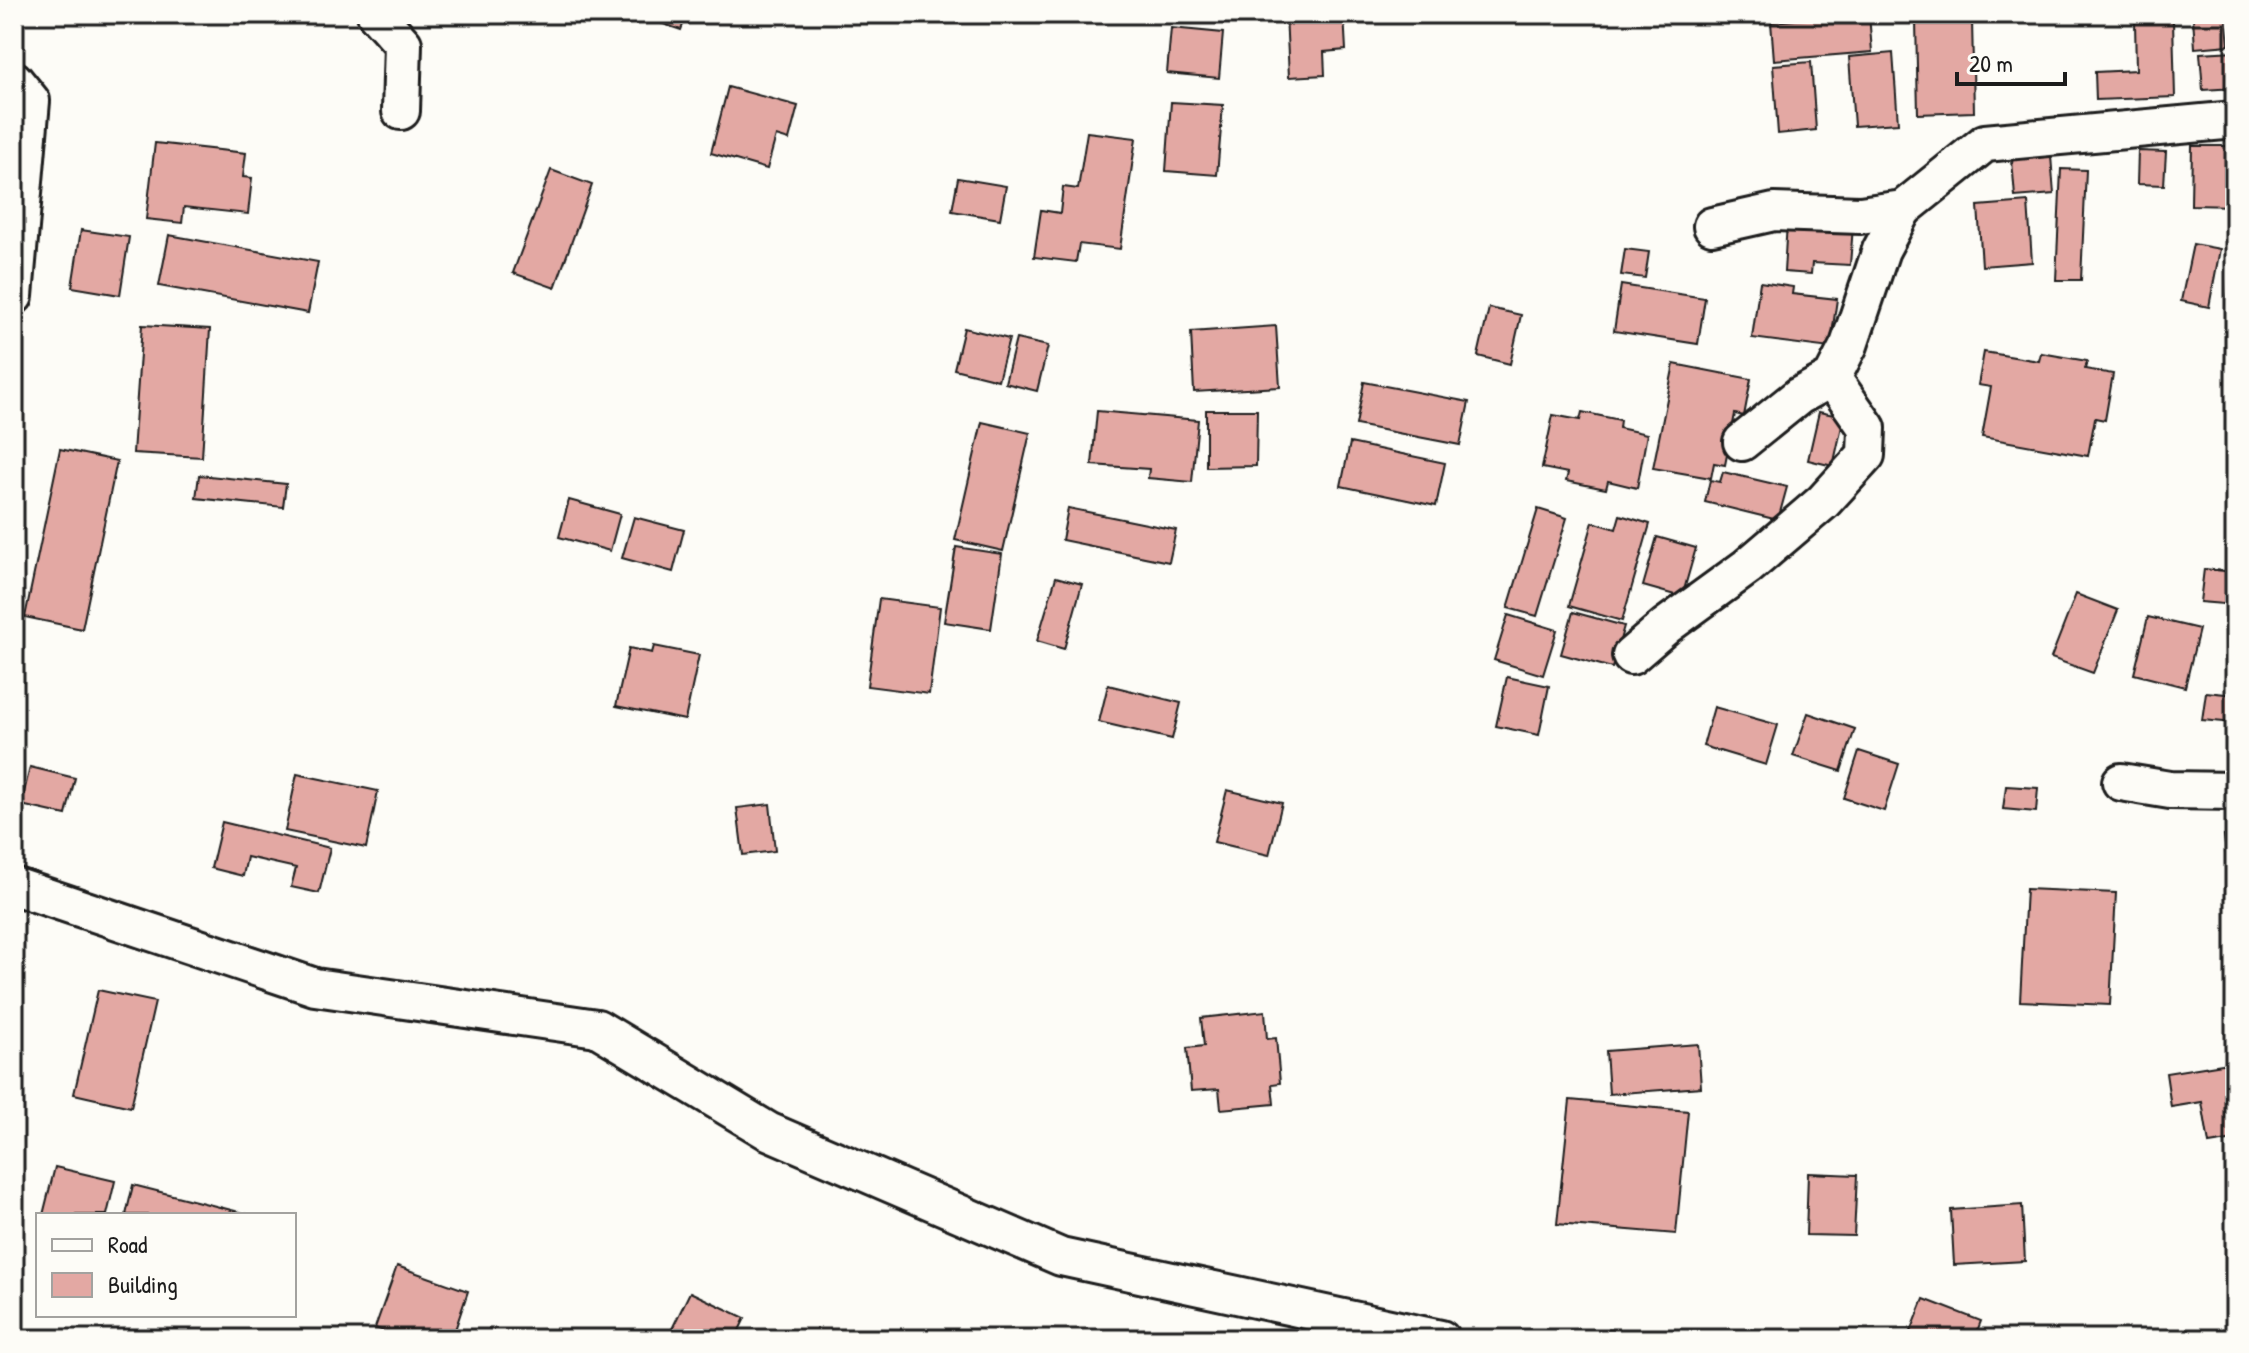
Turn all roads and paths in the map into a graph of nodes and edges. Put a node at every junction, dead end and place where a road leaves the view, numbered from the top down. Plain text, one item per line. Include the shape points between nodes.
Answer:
1 (376, 14) edge
2 (14, 80) edge
3 (401, 111) dead end
4 (2235, 120) edge
5 (1903, 209) junction
6 (1712, 226) dead end
7 (14, 296) edge
8 (1832, 378) junction
9 (1742, 442) dead end
10 (1631, 656) dead end
11 (2121, 782) dead end
12 (2235, 791) edge
13 (14, 886) edge
14 (1441, 1339) edge

1 - 3 street via 403,44
2 - 7 street via 31,101
4 - 5 street via 1985,143
5 - 6 street via 1860,215 1774,212
5 - 8 street via 1881,250 1849,345
8 - 9 street via 1799,396
8 - 10 street via 1867,428 1866,455 1823,502
11 - 12 street via 2170,790
13 - 14 street via 315,987 597,1028 768,1131 1061,1257

